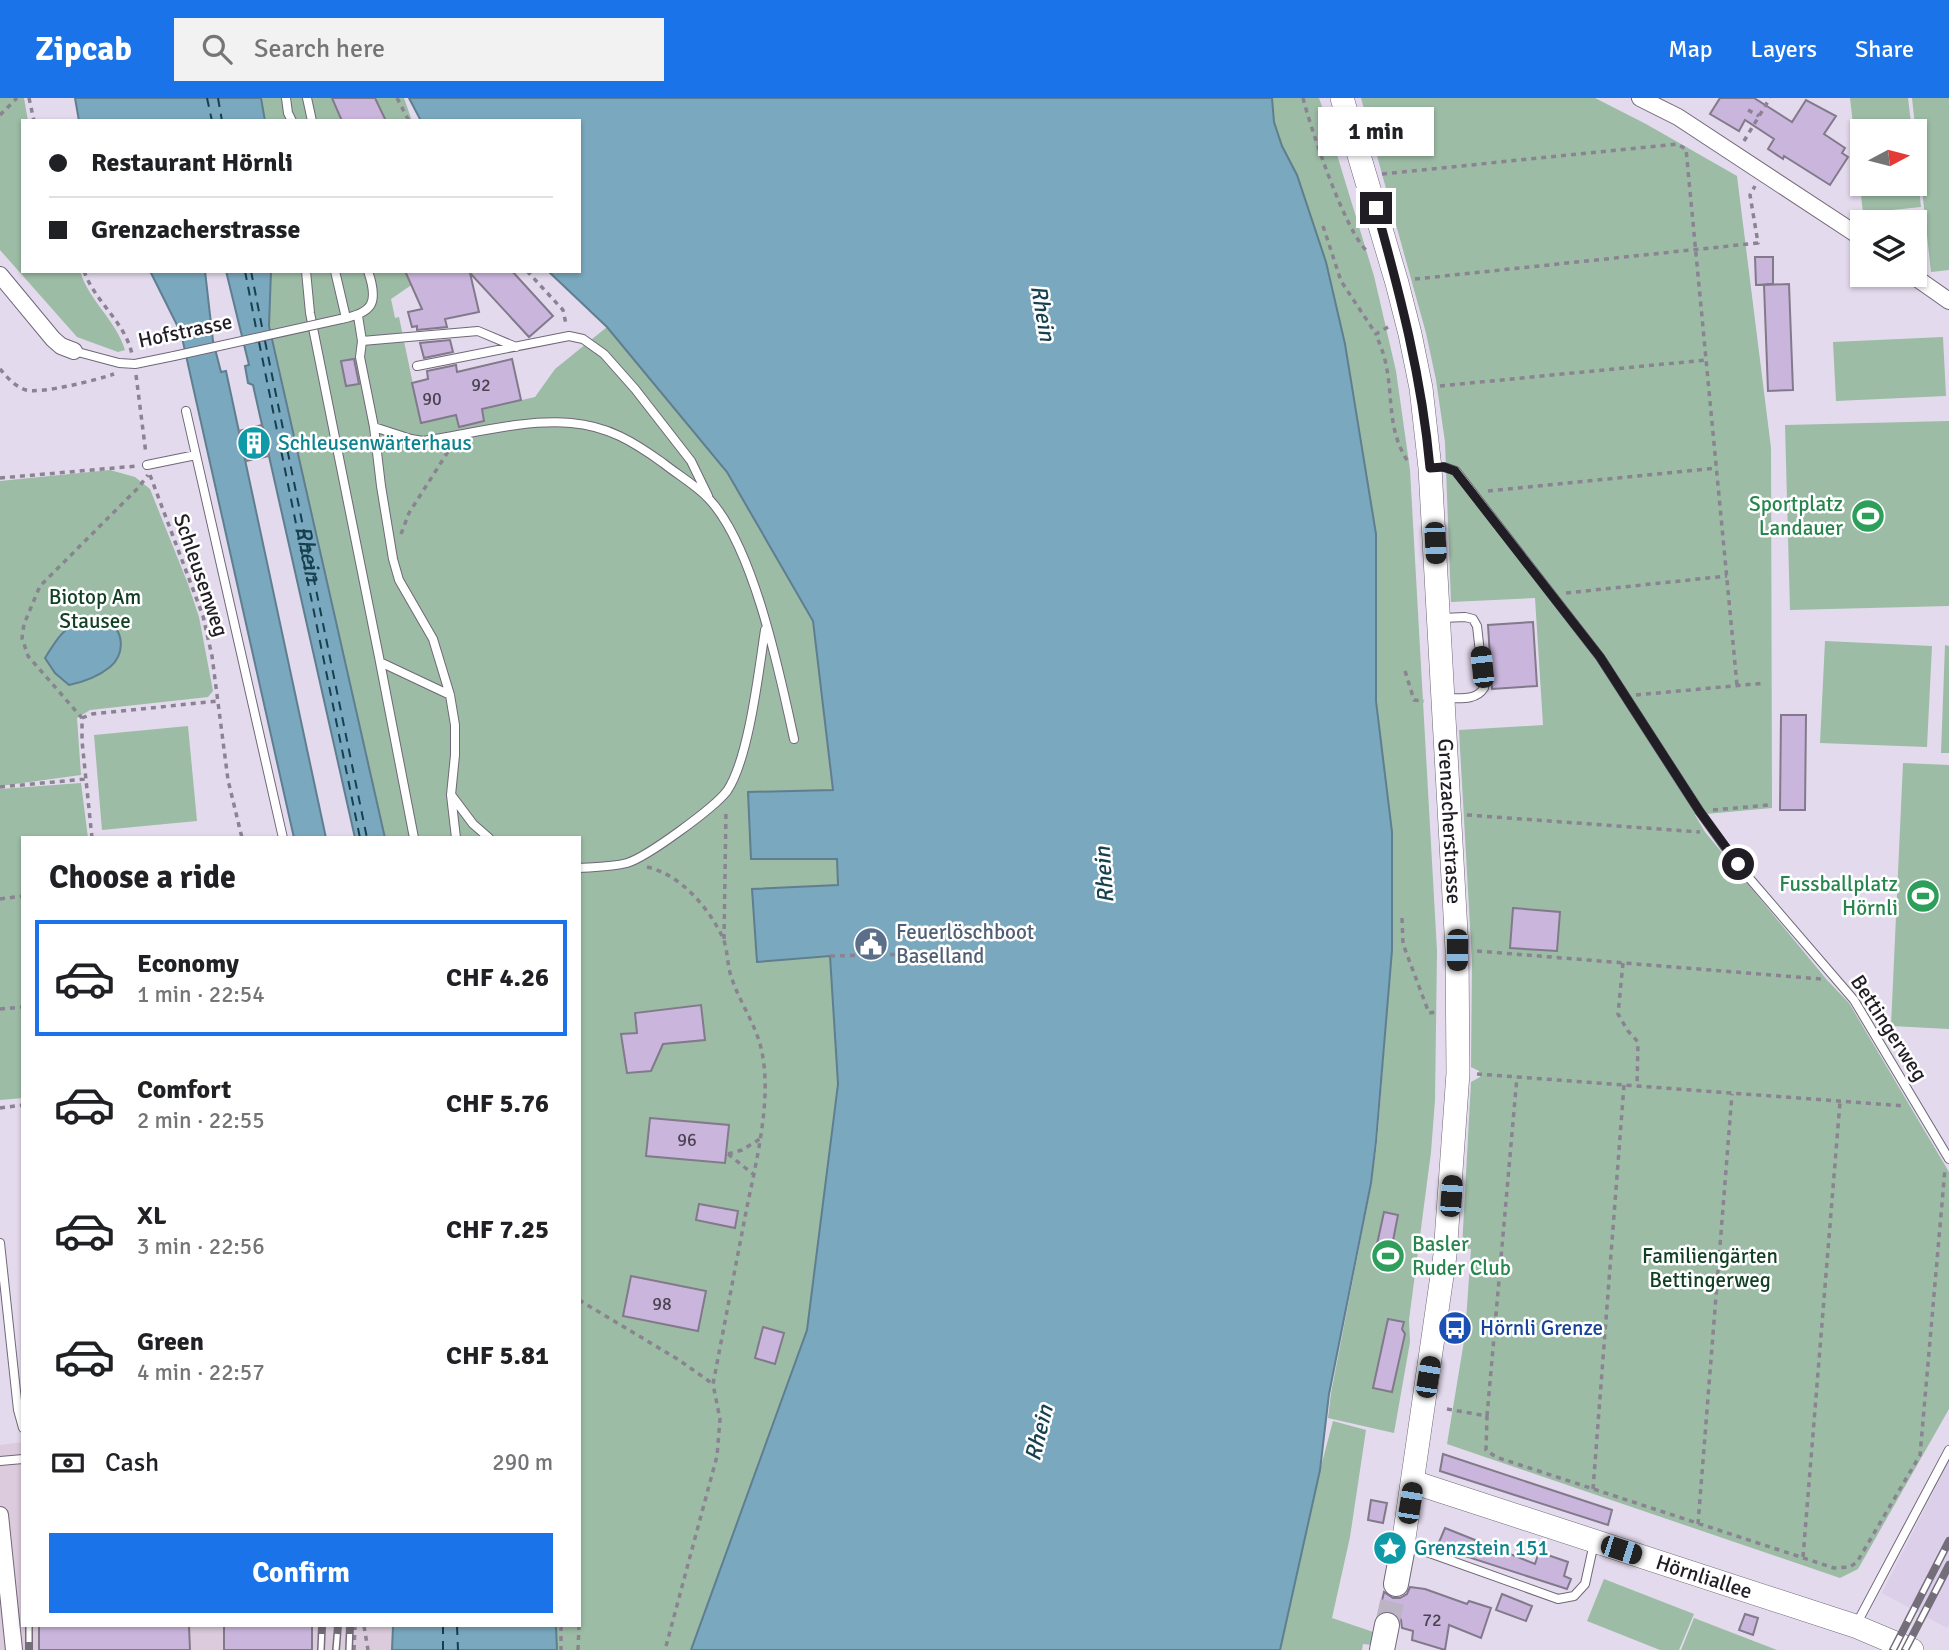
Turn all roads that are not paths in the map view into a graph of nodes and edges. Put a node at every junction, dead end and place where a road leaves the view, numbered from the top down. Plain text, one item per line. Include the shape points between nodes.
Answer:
1 (286, 98) edge
2 (307, 98) edge
3 (1342, 98) edge
4 (1640, 98) edge
5 (290, 118) edge
6 (312, 119) edge
7 (1850, 230) edge
8 (306, 273) edge
9 (335, 273) edge
10 (369, 273) edge
11 (0, 275) edge
12 (1927, 286) edge
13 (1949, 301) edge
14 (358, 316) junction
15 (343, 319) junction
16 (362, 341) junction
17 (516, 347) junction
18 (74, 351) joint
19 (417, 366) dead end
20 (187, 411) dead end
21 (374, 427) junction
22 (196, 455) junction
23 (1422, 468) junction
24 (148, 469) road end
25 (710, 500) junction
26 (1439, 618) junction
27 (766, 627) junction
28 (380, 662) junction
29 (450, 695) junction
30 (1435, 700) junction
31 (794, 739) dead end
32 (451, 795) junction
33 (284, 836) edge
34 (414, 836) edge
35 (456, 836) edge
36 (487, 836) edge
37 (581, 868) edge
38 (1949, 1160) edge
39 (0, 1243) edge
40 (21, 1421) edge
41 (1949, 1450) edge
42 (21, 1460) edge
43 (0, 1461) edge
44 (1413, 1482) junction
45 (0, 1514) edge
46 (1595, 1541) junction
47 (1403, 1548) junction
48 (1396, 1584) tunnel mouth
49 (1855, 1626) junction
50 (14, 1650) edge
51 (1912, 1650) edge

1 - 5 lane
2 - 6 lane
3 - 23 main road, Grenzacherstrasse via 1410,334 1421,388
4 - 7 street via 1678,117
8 - 28 lane via 310,313
9 - 15 lane
10 - 14 lane via 372,302
11 - 18 street, Hofstrasse via 53,339
12 - 13 street
14 - 15 lane, Hofstrasse
14 - 16 lane
15 - 18 lane, Hofstrasse, bridge via 135,364
16 - 17 lane via 478,331
16 - 21 lane via 360,357
17 - 19 lane
17 - 25 lane via 569,336 583,339 604,354 691,461
20 - 22 lane
21 - 25 lane via 423,441 536,423 595,426 637,444
21 - 29 lane via 393,559 399,580 433,639
22 - 24 lane
22 - 33 lane
23 - 26 main road, Grenzacherstrasse
23 - 38 lane, Bettingerweg via 1455,471 1600,657 1711,828 1854,1000
25 - 27 lane via 734,536
26 - 30 main road, Grenzacherstrasse
26 - 30 lane via 1465,617 1478,626 1484,688 1473,697
27 - 31 lane
27 - 37 lane via 748,727 727,791 683,828 628,863
28 - 29 lane
28 - 34 lane
29 - 32 lane via 455,725
30 - 44 main road, Grenzacherstrasse via 1450,815 1458,1073 1445,1255
32 - 35 lane
32 - 36 lane
39 - 40 lane
41 - 49 lane
42 - 43 lane
44 - 46 main road, Hörnliallee
44 - 47 main road, Grenzacherstrasse
45 - 50 street
46 - 47 lane via 1585,1584 1574,1596 1558,1599
46 - 49 main road, Hörnliallee
47 - 48 main road
49 - 51 main road, Hörnliallee

